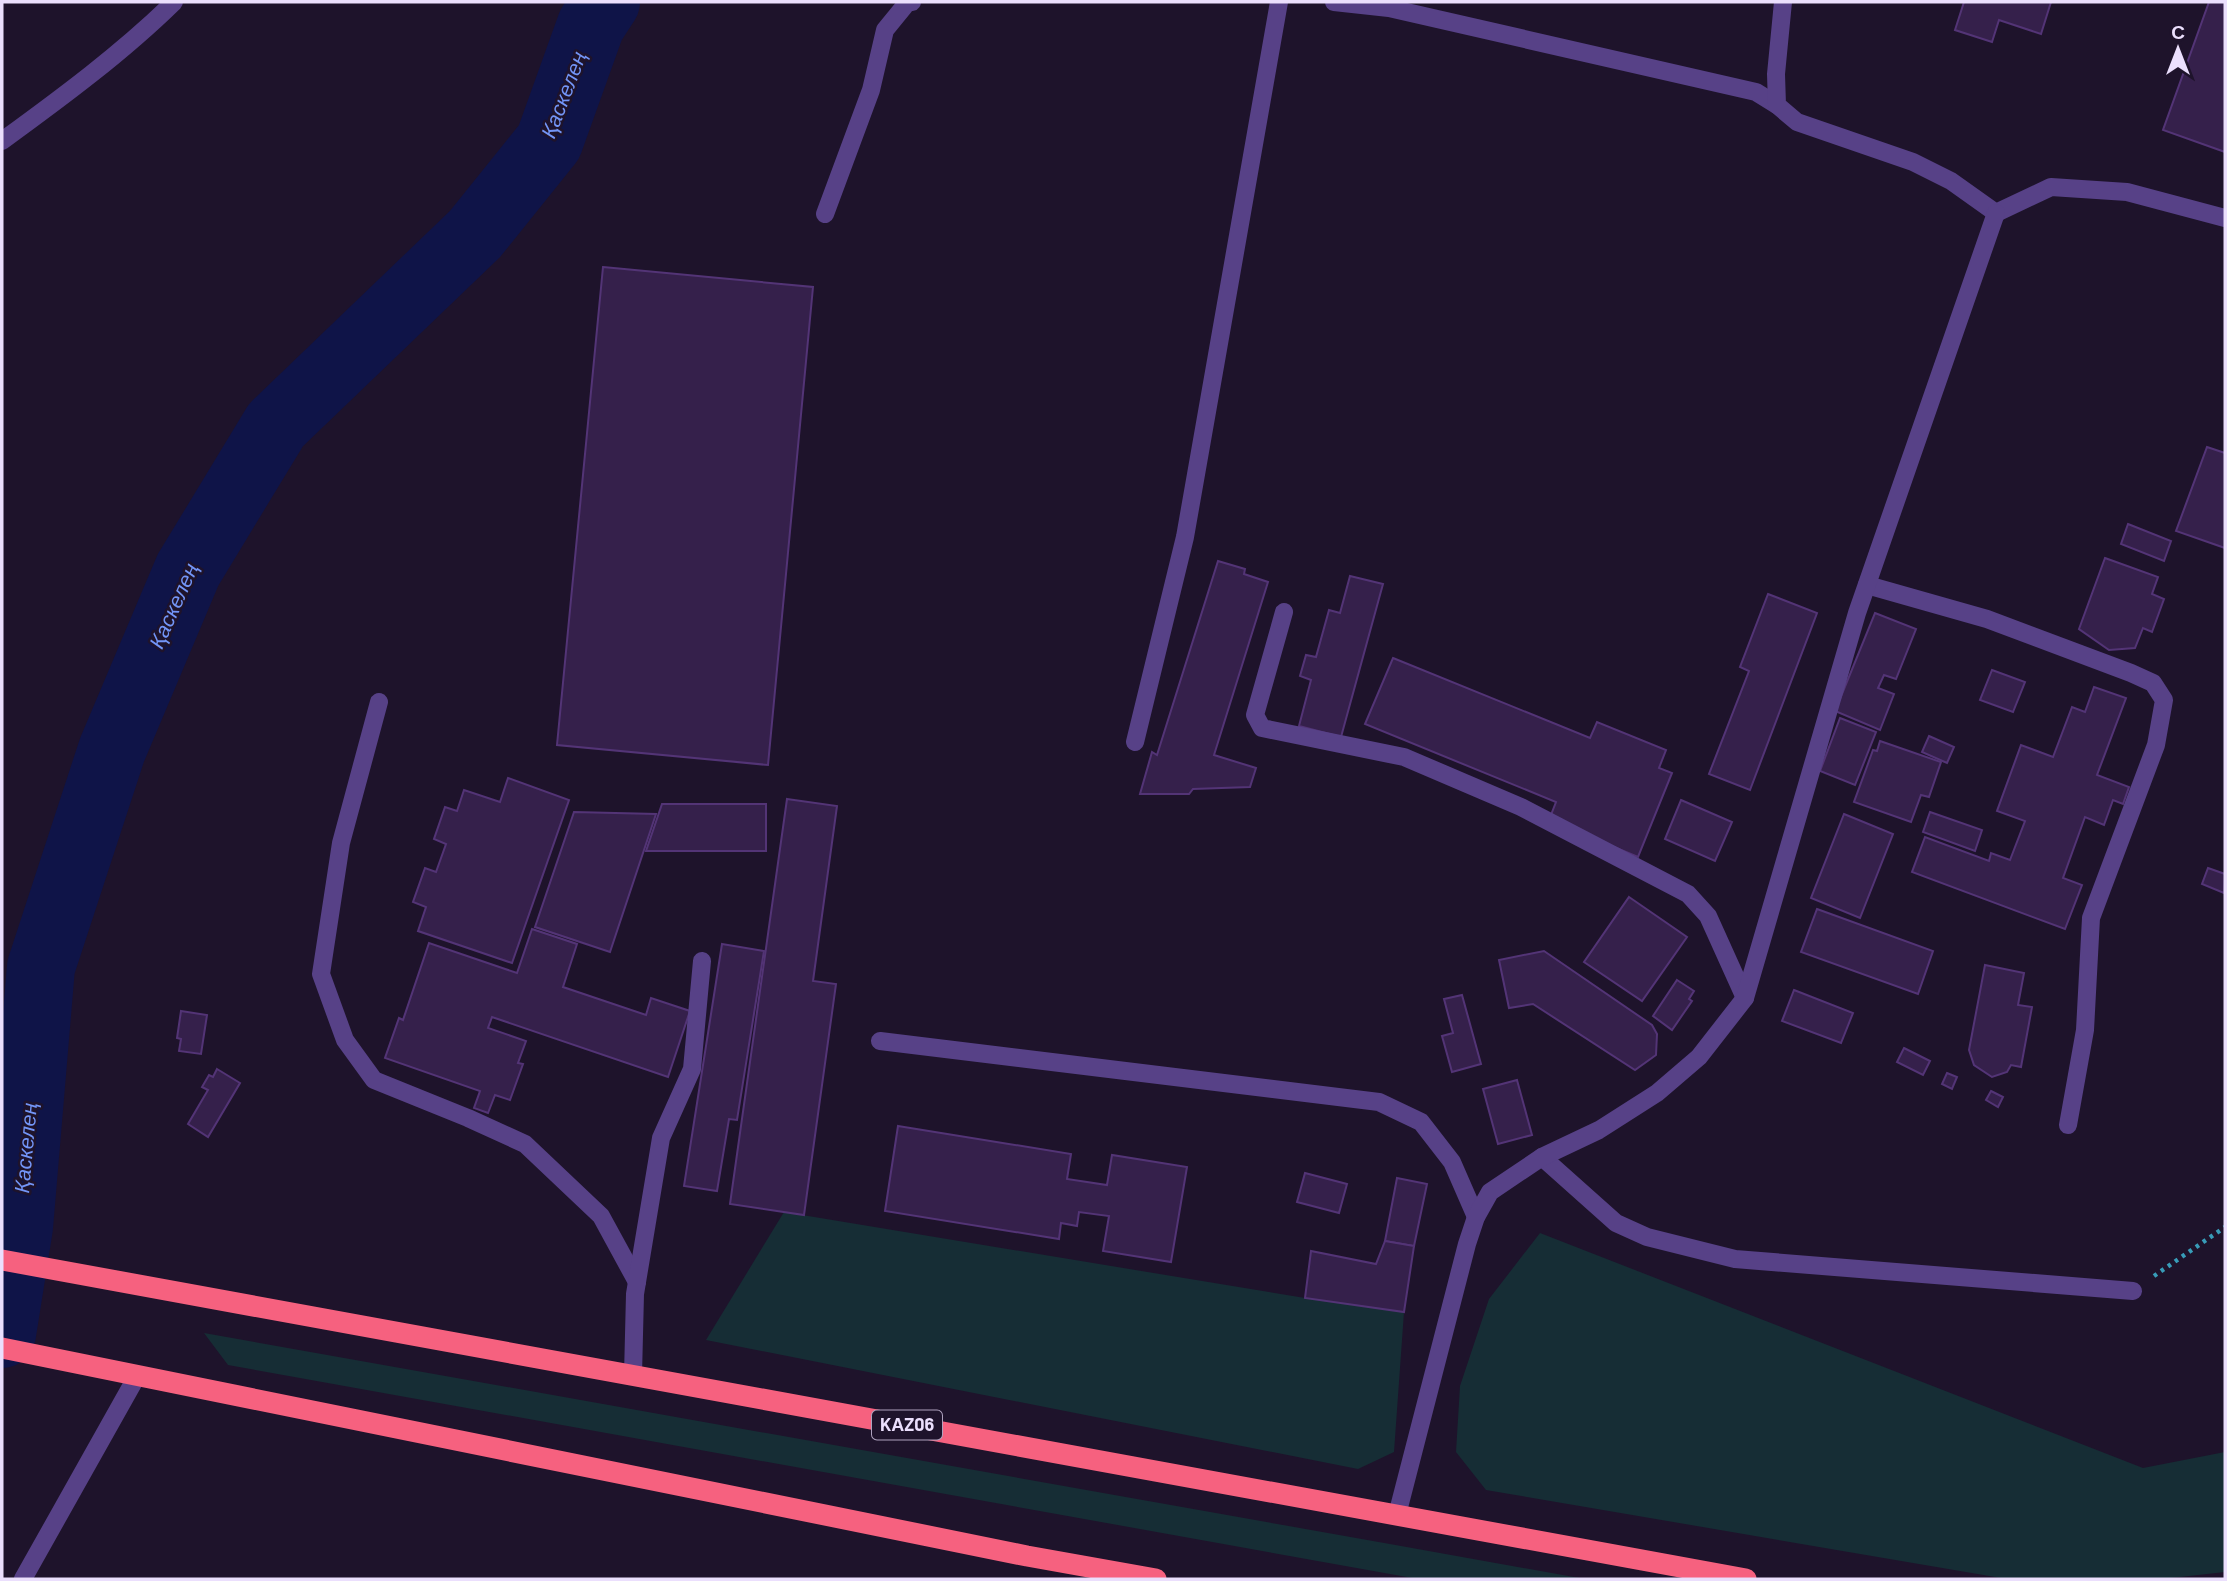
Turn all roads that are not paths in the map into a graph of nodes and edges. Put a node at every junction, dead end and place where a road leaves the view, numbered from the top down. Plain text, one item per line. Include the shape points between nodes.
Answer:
1 (174, 2) edge
2 (912, 2) edge
3 (1279, 2) edge
4 (1334, 2) edge
5 (1783, 2) edge
6 (1777, 105) junction
7 (2, 141) edge
8 (1996, 213) junction
9 (825, 214) dead end
10 (2225, 218) edge
11 (1867, 585) junction
12 (1284, 612) dead end
13 (379, 702) dead end
14 (1135, 741) dead end
15 (702, 961) dead end
16 (1745, 998) junction
17 (880, 1041) dead end
18 (2068, 1125) dead end
19 (1542, 1157) junction
20 (1476, 1217) junction
21 (2, 1260) edge
22 (637, 1282) junction
23 (2133, 1291) road end
24 (2, 1348) edge
25 (633, 1375) junction
26 (137, 1376) junction
27 (1398, 1516) junction
28 (23, 1579) edge
29 (1157, 1579) edge
30 (1746, 1579) edge

1 - 7 street
2 - 9 street via 885,30 871,90
3 - 14 street via 1185,537
4 - 6 street via 1389,8 1756,92
5 - 6 street
6 - 8 street via 1797,122 1951,180
8 - 10 street via 2051,187 2127,192
8 - 11 street
11 - 16 street
11 - 18 street via 1987,619 2131,673 2153,683 2164,700 2156,745 2091,918 2085,1030
12 - 16 street via 1255,715 1262,728 1404,757 1521,807 1688,894 1708,916
13 - 22 street via 341,843 321,974 345,1040 374,1080 525,1144 601,1216
15 - 22 street via 692,1069 661,1138
16 - 19 street via 1699,1057 1657,1093 1600,1130
17 - 20 street via 1379,1102 1421,1122 1452,1162
19 - 20 street via 1490,1192
19 - 23 street via 1616,1223 1647,1237 1735,1259
20 - 27 street
21 - 25 highway, KАZ06
22 - 25 street
24 - 26 highway
25 - 27 highway, KАZ06
26 - 28 street
26 - 29 highway
27 - 30 highway, KАZ06

